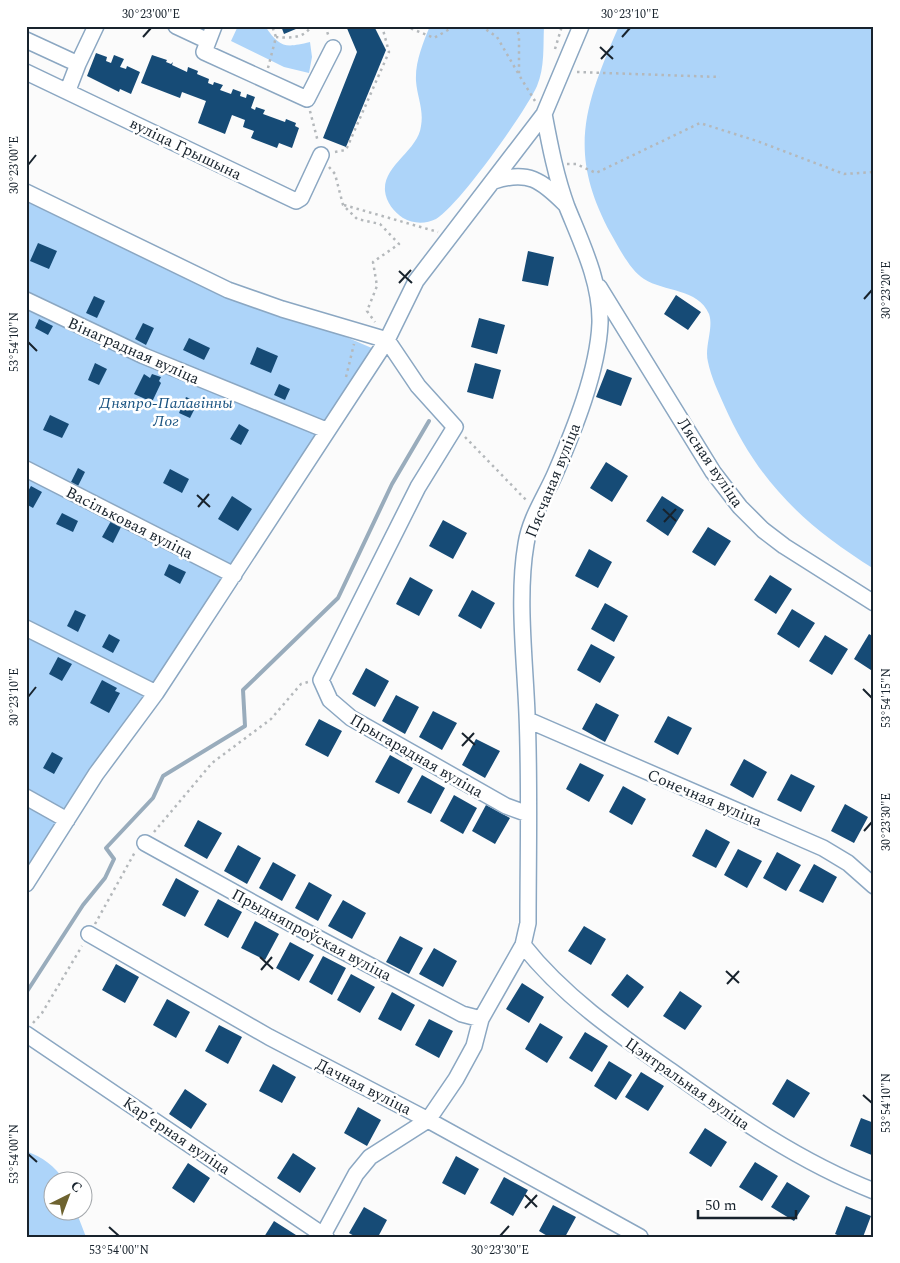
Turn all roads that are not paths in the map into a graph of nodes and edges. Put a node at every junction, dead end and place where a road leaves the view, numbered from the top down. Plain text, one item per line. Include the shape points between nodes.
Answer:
1 (96, 26) edge
2 (176, 26) edge
3 (581, 26) edge
4 (211, 33) edge
5 (26, 40) edge
6 (333, 48) dead end
7 (78, 64) junction
8 (26, 72) edge
9 (68, 90) junction
10 (544, 114) junction
11 (321, 154) road end
12 (494, 181) junction
13 (26, 192) edge
14 (567, 207) junction
15 (593, 278) junction
16 (26, 300) edge
17 (388, 340) junction
18 (326, 430) junction
19 (26, 470) edge
20 (234, 574) junction
21 (874, 603) edge
22 (26, 628) edge
23 (156, 694) junction
24 (528, 720) junction
25 (26, 797) edge
26 (528, 814) junction
27 (67, 820) junction
28 (145, 843) road end
29 (26, 884) edge
30 (874, 886) edge
31 (89, 934) road end
32 (523, 945) junction
33 (481, 1019) junction
34 (26, 1034) edge
35 (428, 1120) junction
36 (874, 1191) edge
37 (324, 1236) edge
38 (640, 1237) edge

1 - 7 street
2 - 4 street
3 - 10 street
4 - 6 street via 204,52 308,99
5 - 7 street
7 - 9 street
8 - 9 street, вуліца Грышына
9 - 11 street, вуліца Грышына via 296,201 301,198
10 - 12 street
10 - 14 street, Пясчаная вуліца via 553,164
12 - 14 street via 511,175 526,175 548,187
12 - 17 street via 416,281
13 - 17 street via 228,290
14 - 15 street, Пясчаная вуліца
15 - 21 street, Лясная вуліца via 714,472 740,507 784,546
15 - 24 street, Пясчаная вуліца via 600,322 594,361 565,450 536,510 523,566
16 - 18 street, Вінаградная вуліца via 144,356
17 - 18 street
17 - 26 street, Прыгарадная вуліца via 418,386 455,427 418,488 321,680 330,700 350,718 506,806
18 - 20 street
19 - 20 street, Васільковая вуліца
20 - 23 street
22 - 23 street
23 - 27 street via 96,774
24 - 26 street, Пясчаная вуліца
24 - 30 street, Сонечная вуліца via 823,848 848,863
25 - 27 street
26 - 32 street, Пясчаная вуліца via 528,923
27 - 29 street
28 - 33 street, Прыдняпроўская вуліца via 453,1009
31 - 35 street, Дачная вуліца via 269,1037
32 - 33 street, Пясчаная вуліца
32 - 36 street, Цэнтральная вуліца via 542,969 627,1040 738,1119 811,1162
33 - 35 street, Пясчаная вуліца via 474,1046
34 - 37 street, Карʼерная вуліца
35 - 37 street via 370,1158 356,1174
35 - 38 street, Дачная вуліца

